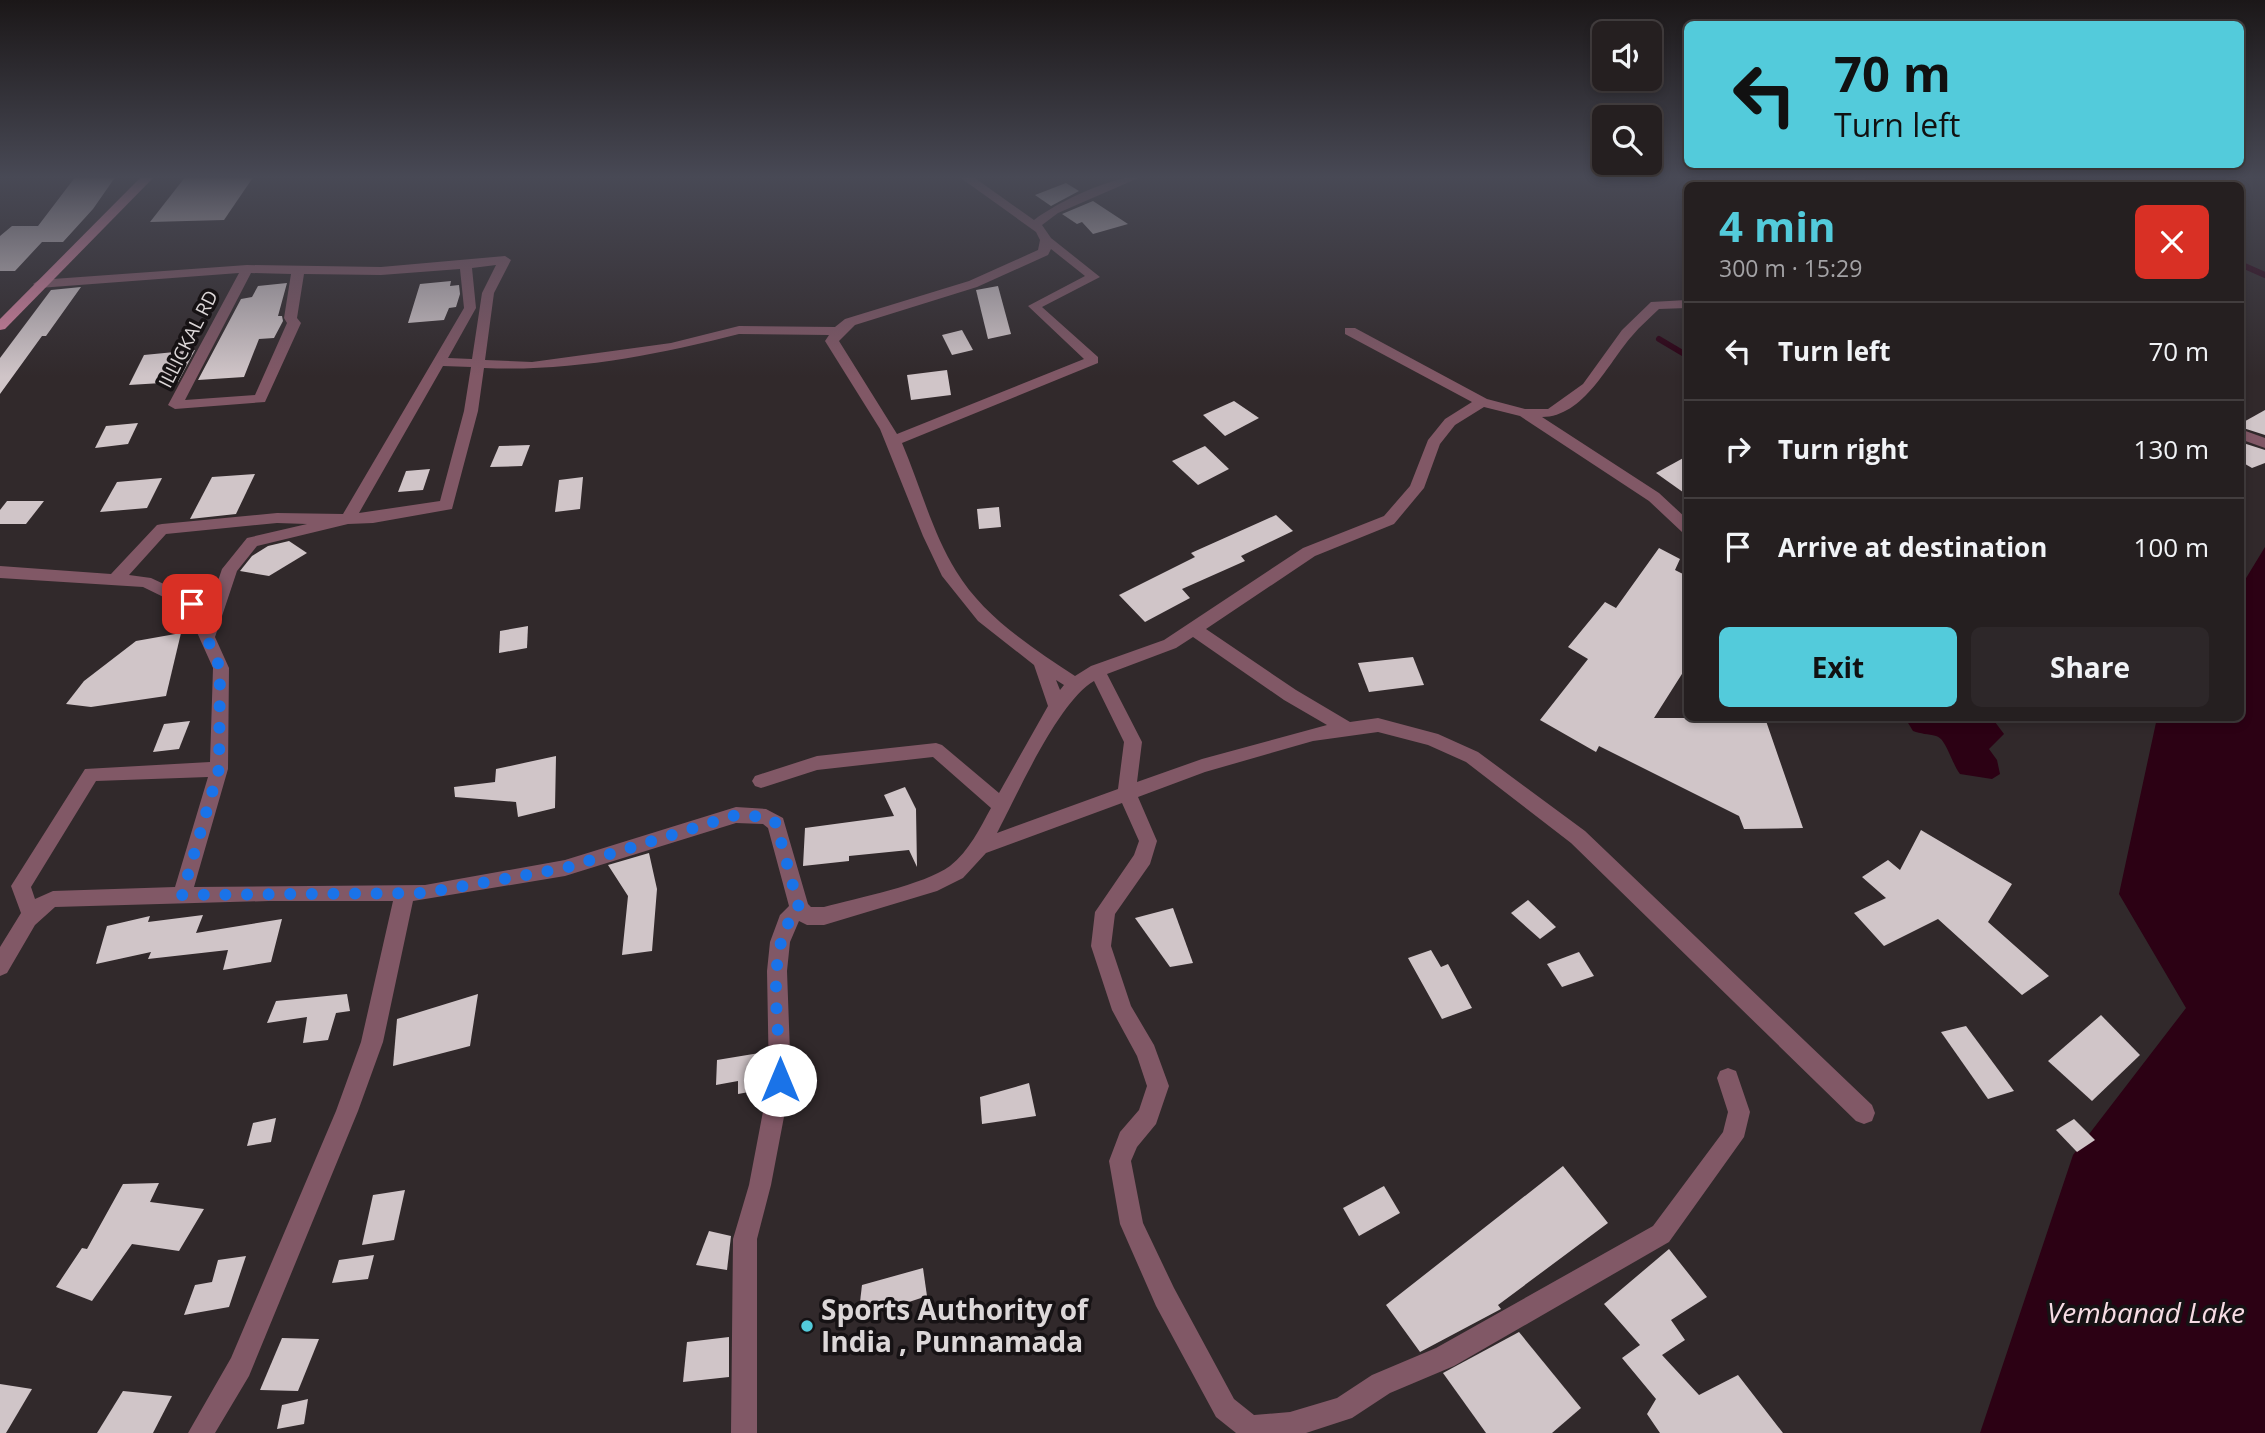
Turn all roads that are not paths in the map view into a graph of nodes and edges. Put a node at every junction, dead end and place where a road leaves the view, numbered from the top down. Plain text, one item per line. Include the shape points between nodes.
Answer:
1 (81, 243) edge
2 (1046, 243) edge
3 (1050, 243) edge
4 (466, 265) junction
5 (247, 269) junction
6 (298, 270) junction
7 (39, 284) junction
8 (1684, 304) edge
9 (0, 326) edge
10 (838, 331) junction
11 (1350, 331) dead end
12 (439, 362) junction
13 (476, 364) junction
14 (1482, 402) junction
15 (1525, 413) junction
16 (2244, 435) edge
17 (894, 441) junction
18 (2265, 443) edge
19 (348, 519) junction
20 (1684, 525) edge
21 (0, 572) edge
22 (116, 580) junction
23 (1194, 629) junction
24 (206, 638) junction
25 (1041, 662) junction
26 (1097, 671) junction
27 (1075, 684) junction
28 (1056, 706) junction
29 (1348, 729) junction
30 (219, 769) junction
31 (761, 781) dead end
32 (1127, 793) junction
33 (1002, 806) junction
34 (979, 847) junction
35 (405, 893) junction
36 (182, 895) junction
37 (799, 908) junction
38 (31, 914) junction
39 (0, 967) edge
40 (1728, 1078) dead end
41 (1864, 1113) dead end
42 (1243, 1431) edge
43 (201, 1433) edge
44 (744, 1433) edge

1 - 7 main road
2 - 10 street via 1044,252 1014,268 850,322
3 - 17 street via 1094,277 1034,306 1093,359
4 - 6 street
4 - 12 street via 470,308
4 - 13 street via 505,260 488,293
5 - 6 street, ILLICKAL RD
5 - 6 street, ILLICKAL RD via 176,405 260,400 294,323 290,318
5 - 7 street, ILLICKAL RD
7 - 9 main road
8 - 15 street via 1656,305 1627,333 1588,387 1551,413
10 - 13 street via 739,330 596,359 532,366
10 - 17 street via 832,341
11 - 14 street
12 - 13 street
12 - 19 street
13 - 19 street via 471,411 447,505 373,519
14 - 15 street
14 - 23 street via 1450,422 1433,443 1417,488 1390,520 1309,552
15 - 20 street via 1654,497
16 - 18 street
17 - 25 street via 929,537 960,590 986,618
19 - 22 street via 277,518 162,529
19 - 24 street via 252,542 230,569
21 - 22 street
22 - 24 street via 145,582 192,604
23 - 26 street via 1170,645
23 - 29 street
24 - 30 street via 220,668
25 - 27 street
25 - 28 street
26 - 27 street
26 - 32 street via 1133,741
27 - 28 street
28 - 33 street
29 - 32 street via 1313,734 1202,766
29 - 41 street via 1378,725 1432,739 1472,757 1578,838
30 - 36 street
30 - 38 street via 91,774 21,886
31 - 33 street via 817,763 936,750
32 - 34 street
32 - 42 street via 1149,841 1143,858 1105,912 1101,946 1122,1010 1146,1052 1158,1086 1148,1116 1128,1140 1120,1161 1132,1224 1165,1297 1224,1408
33 - 34 street
34 - 37 street via 956,872 930,885 824,916 807,916
35 - 36 street
35 - 37 street via 532,876 736,815 754,815 776,823
35 - 43 street via 372,1042 347,1111 240,1367
36 - 38 street via 65,897 40,904
37 - 44 street via 787,921 780,942 780,1080 745,1239
38 - 39 street
40 - 42 street via 1739,1112 1733,1137 1661,1234 1446,1357 1381,1384 1343,1409 1290,1425

